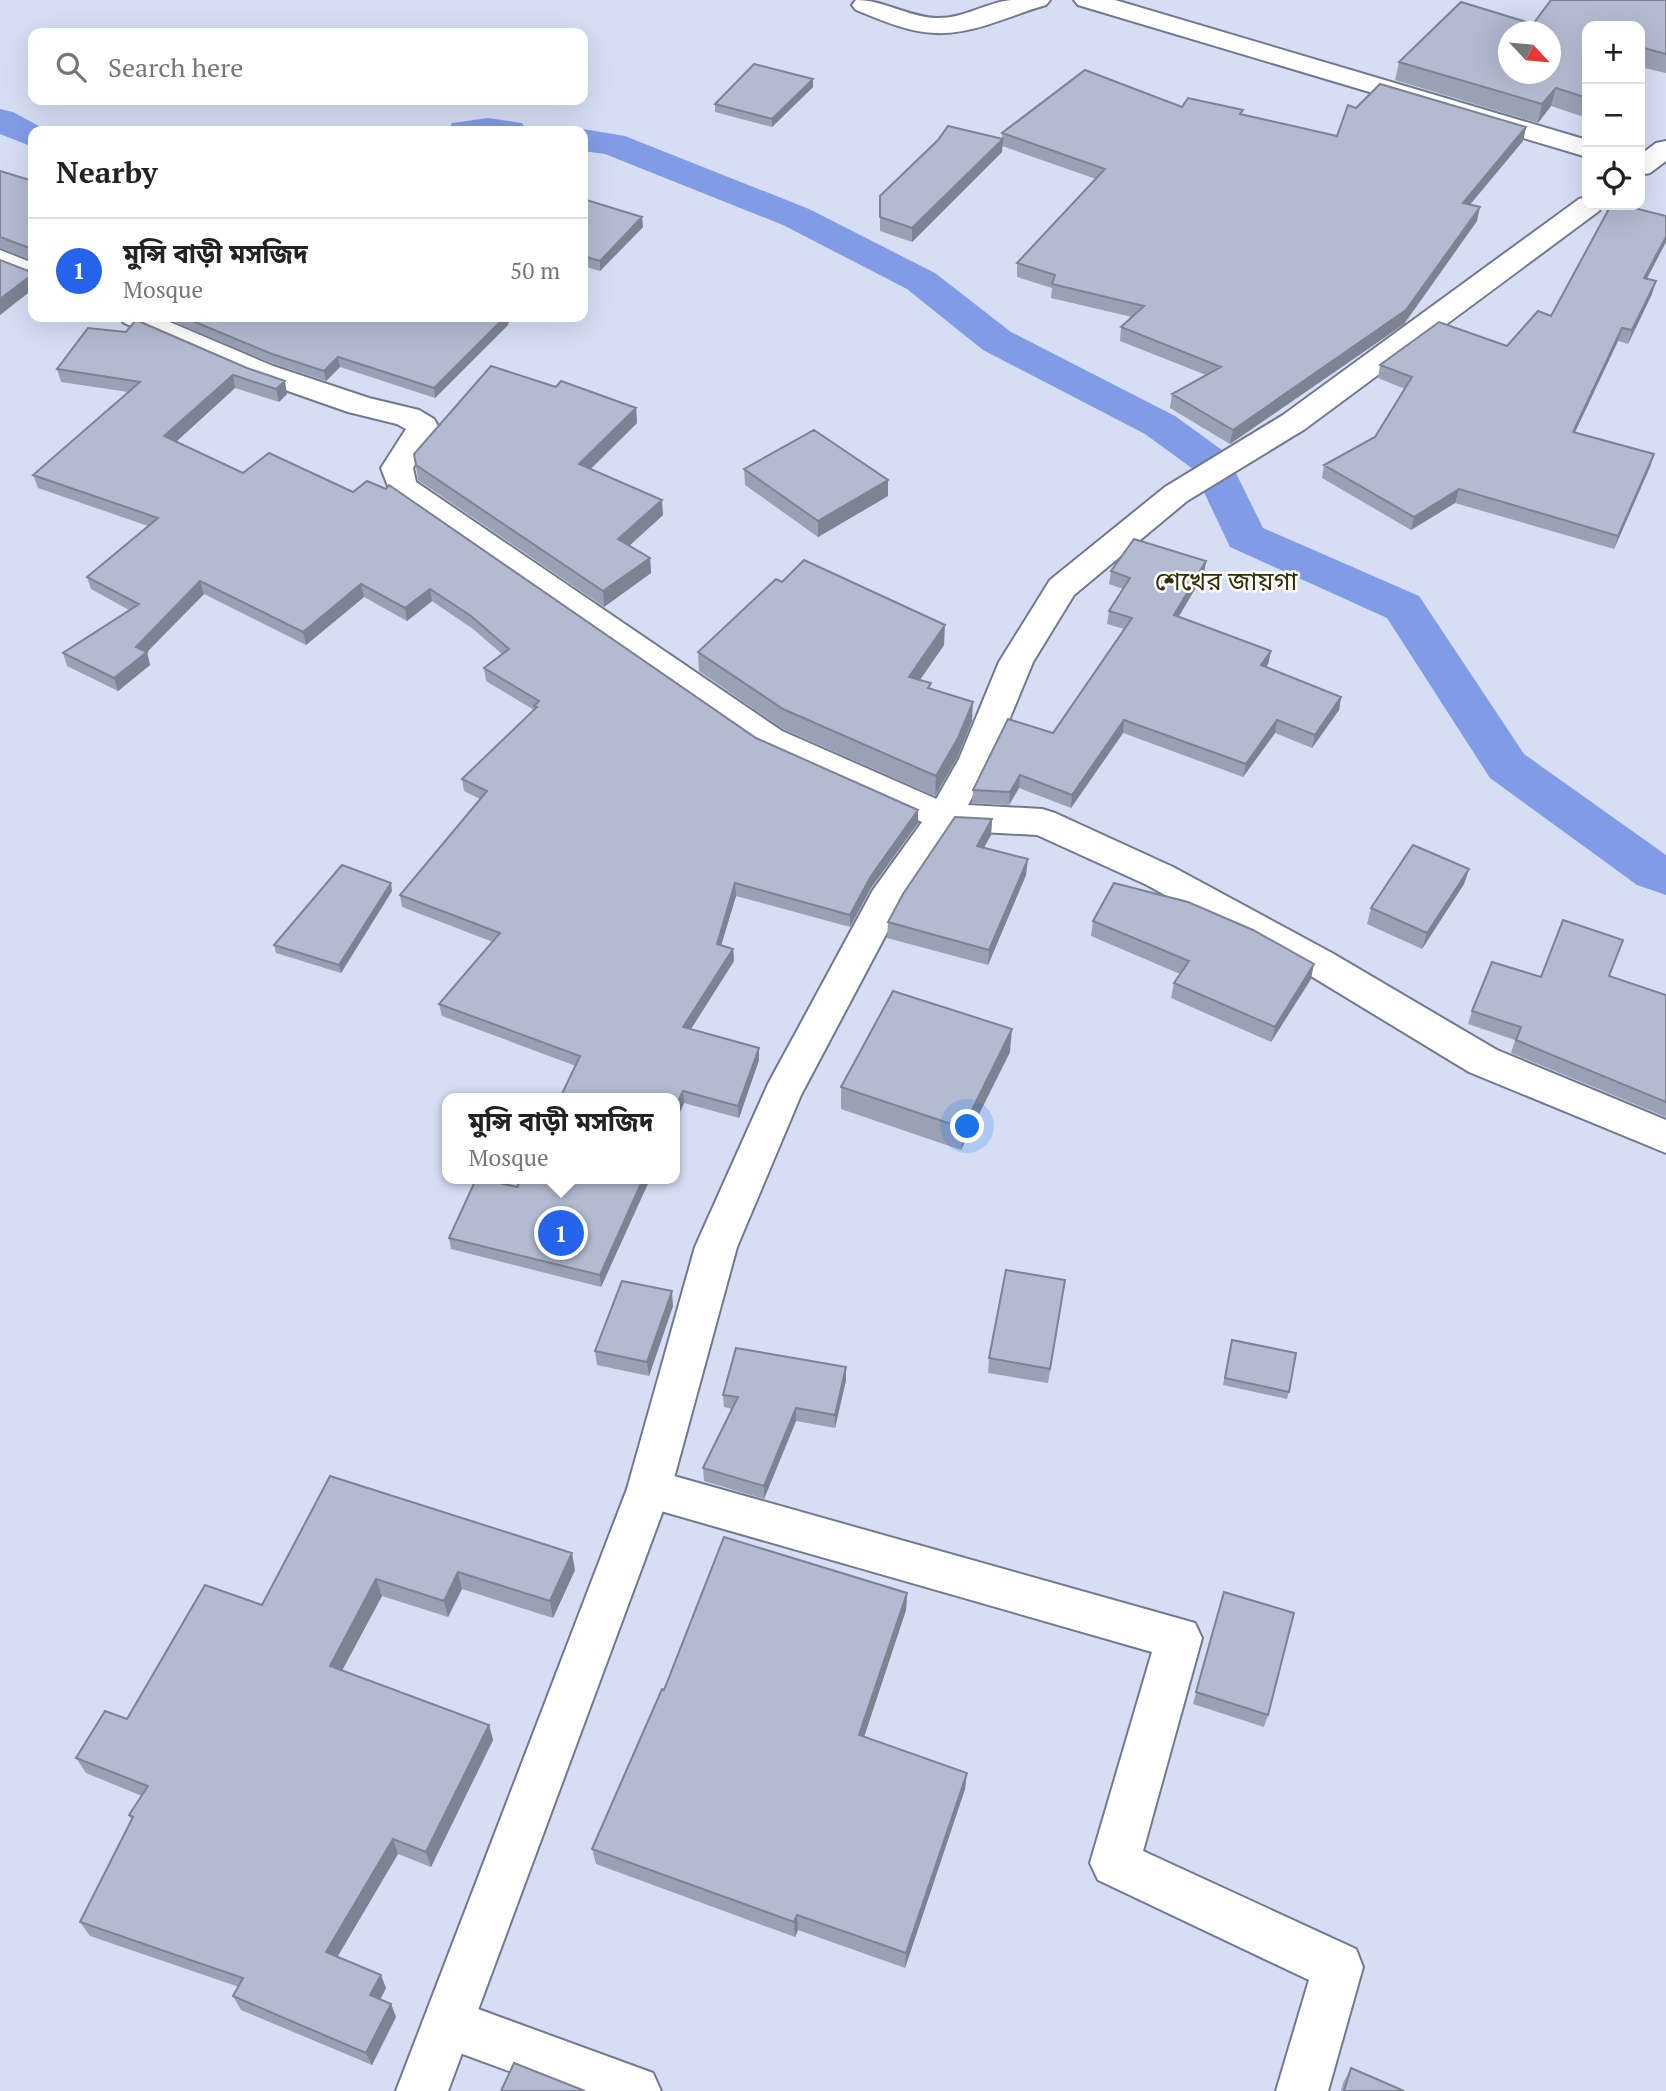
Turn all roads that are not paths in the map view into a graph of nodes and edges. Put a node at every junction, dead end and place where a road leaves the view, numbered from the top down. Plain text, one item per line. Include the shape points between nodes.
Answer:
1 (1037, 0) edge
2 (1087, 0) edge
3 (864, 5) dead end
4 (1582, 147) edge
5 (1666, 149) edge
6 (1645, 163) edge
7 (1582, 210) edge
8 (0, 259) edge
9 (28, 271) edge
10 (146, 322) edge
11 (944, 817) junction
12 (1666, 1137) edge
13 (649, 1489) junction
14 (448, 2024) junction
15 (422, 2091) edge
16 (635, 2091) edge
17 (1302, 2091) edge

1 - 3 street via 939,26
2 - 4 street
5 - 6 street
7 - 11 street via 1294,422 1176,494 1062,589 1016,662 976,759
8 - 9 street
10 - 11 street via 262,372 408,417 423,426 397,468 402,487 770,740
11 - 12 street via 1042,822 1160,876 1319,963 1483,1061
11 - 13 street via 886,900 782,1095 716,1247
13 - 14 street
13 - 17 street via 1179,1638 1115,1863 1338,1967
14 - 15 street
14 - 16 street

